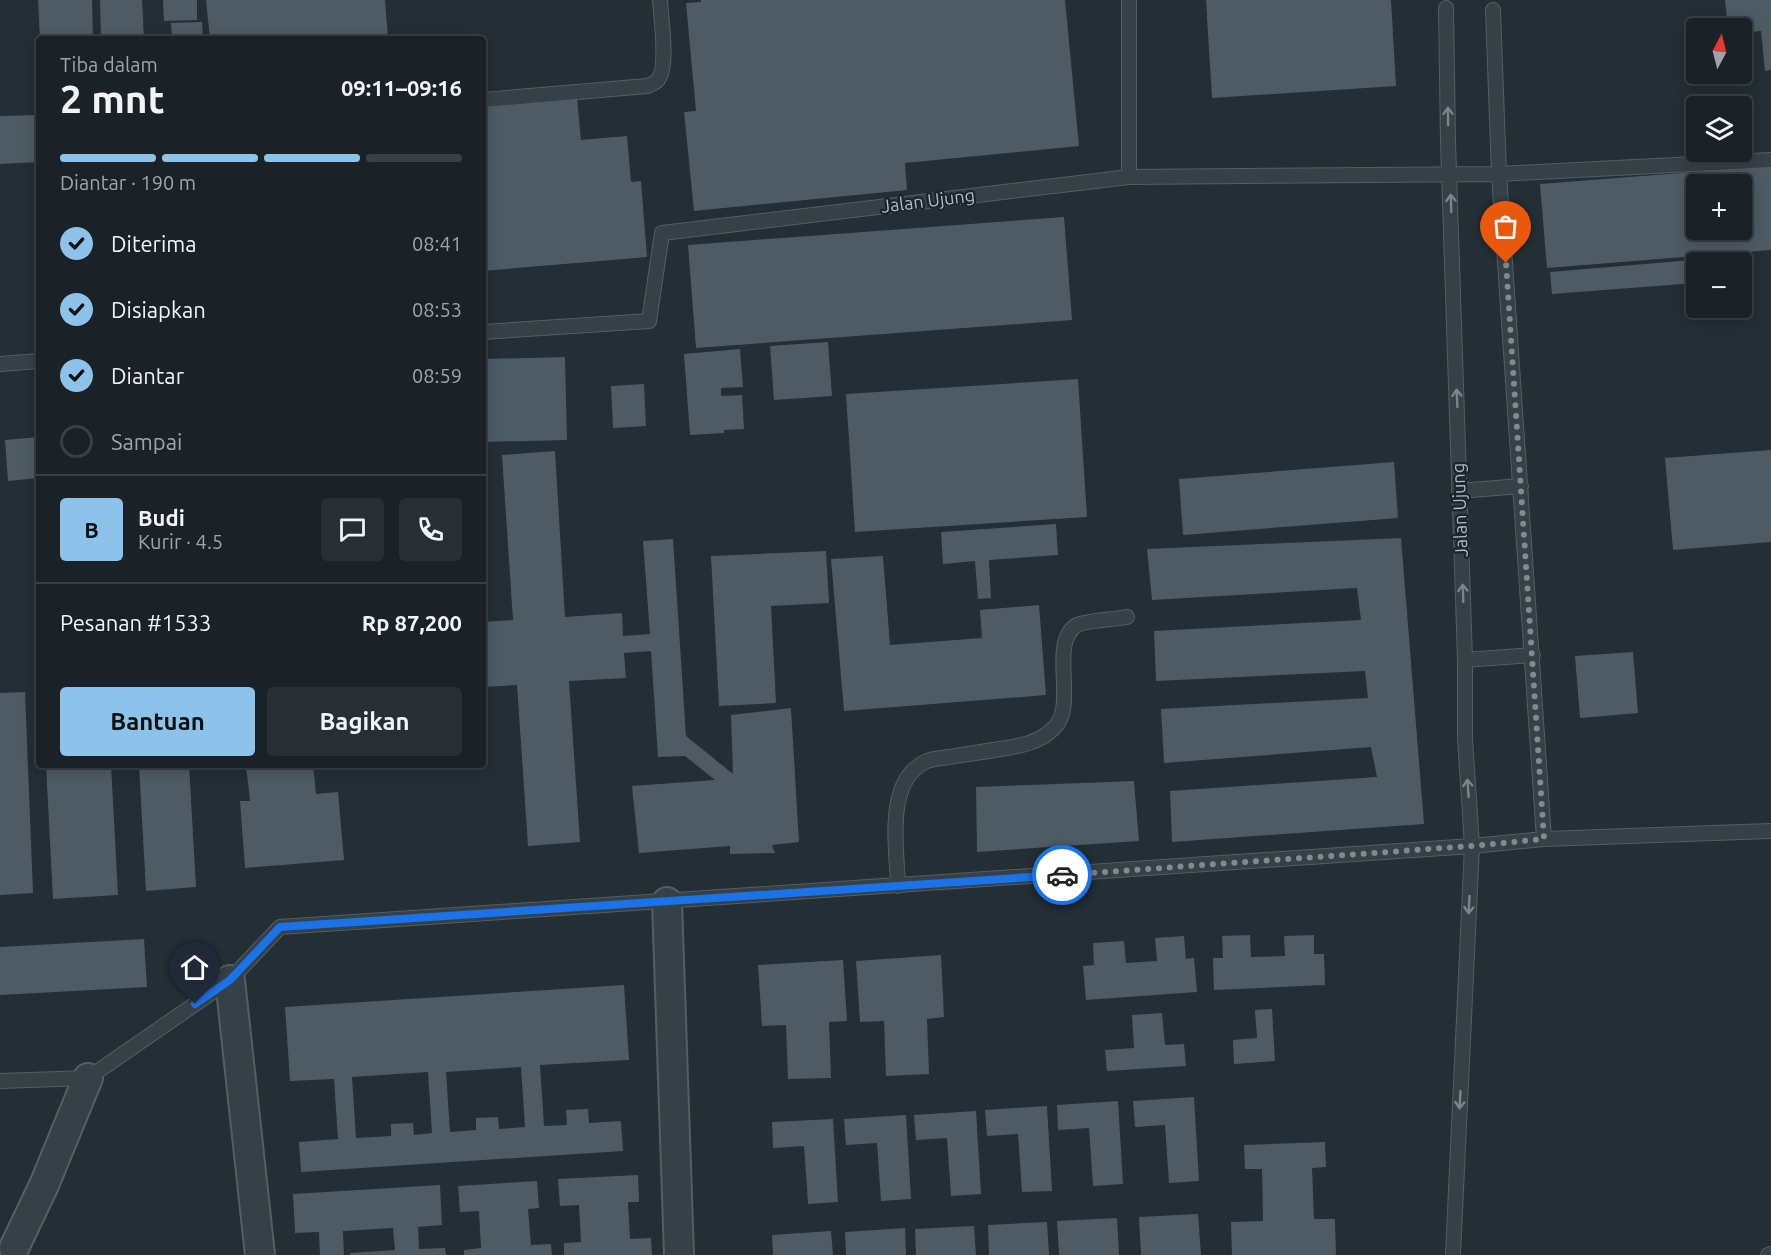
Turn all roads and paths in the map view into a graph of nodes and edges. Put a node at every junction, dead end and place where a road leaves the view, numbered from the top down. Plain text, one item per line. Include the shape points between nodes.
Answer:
1 (660, 0) edge
2 (1129, 0) edge
3 (1446, 8) dead end
4 (1493, 10) dead end
5 (486, 100) edge
6 (1771, 159) edge
7 (1450, 174) junction
8 (1499, 174) junction
9 (1130, 177) junction
10 (486, 332) edge
11 (36, 361) edge
12 (0, 364) edge
13 (1521, 486) junction
14 (1459, 491) junction
15 (1127, 617) dead end
16 (1533, 655) junction
17 (1465, 660) junction
18 (1771, 831) edge
19 (1544, 839) junction
20 (1472, 846) junction
21 (898, 886) junction
22 (667, 902) junction
23 (230, 980) junction
24 (88, 1078) junction
25 (0, 1082) edge
26 (14, 1248) edge
27 (260, 1255) edge
28 (679, 1255) edge
29 (1453, 1255) edge

1 - 5 lane via 663,67 655,83
2 - 9 lane
7 -> 3 lane, Jalan Ujung
4 - 8 lane
6 - 8 lane
7 - 8 lane
7 - 9 lane, Jalan Ujung
14 -> 7 lane, Jalan Ujung
8 - 13 lane
9 - 10 lane, Jalan Ujung via 662,232 649,321
11 - 12 lane
13 - 14 lane
13 - 16 lane
17 -> 14 lane, Jalan Ujung
15 - 21 lane via 1078,624 1069,634 1064,649 1064,705 1057,726 1042,739 928,760 912,770 901,787 896,810
16 - 17 lane
16 - 19 lane
20 -> 17 lane, Jalan Ujung
18 - 19 lane
19 - 20 lane
20 - 21 lane
20 -> 29 lane, Jalan Ujung
21 - 22 lane
22 - 23 lane via 280,927
22 - 28 street
23 - 24 lane
23 - 27 street
24 - 25 lane
24 - 26 street

